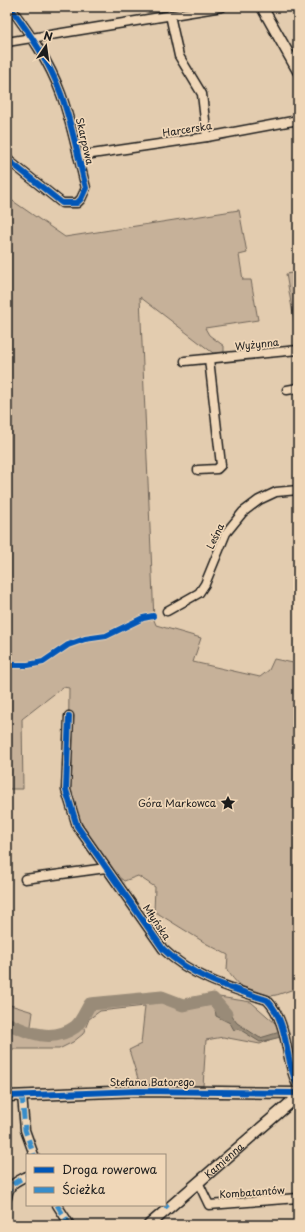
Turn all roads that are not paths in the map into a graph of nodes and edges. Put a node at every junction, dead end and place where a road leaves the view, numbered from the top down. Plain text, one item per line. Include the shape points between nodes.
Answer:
1 (10, 7) edge
2 (222, 7) edge
3 (262, 7) edge
4 (170, 15) junction
5 (33, 38) junction
6 (7, 42) edge
7 (298, 71) edge
8 (298, 120) edge
9 (207, 137) junction
10 (7, 156) edge
11 (78, 156) junction
12 (298, 350) edge
13 (213, 359) junction
14 (185, 360) dead end
15 (298, 388) edge
16 (287, 390) dead end
17 (198, 470) dead end
18 (298, 490) edge
19 (167, 611) dead end
20 (68, 716) dead end
21 (106, 868) junction
22 (25, 879) dead end
23 (298, 1087) edge
24 (298, 1094) edge
25 (22, 1095) junction
26 (7, 1096) edge
27 (34, 1154) edge
28 (26, 1176) edge
29 (198, 1182) junction
30 (7, 1198) edge
31 (298, 1198) edge
32 (58, 1206) edge
33 (166, 1206) edge
34 (70, 1225) edge
35 (149, 1225) edge

1 - 5 street, Skarpowa
2 - 4 street
3 - 7 street
4 - 5 street
4 - 9 street via 179,56 202,94
5 - 6 street
5 - 11 street, Skarpowa via 60,92
8 - 9 street, Harcerska
9 - 11 street, Harcerska
10 - 11 street, Skarpowa via 8,160 54,198 70,204 81,199 86,188
12 - 13 street, Wyżynna
13 - 14 street, Wyżynna
13 - 17 street via 221,465 217,469
15 - 16 street
18 - 19 street, Leśna via 276,492 243,512 226,533 199,593
20 - 21 street, Młyńska via 66,790 71,811 77,826
21 - 22 street
21 - 23 street, Młyńska via 169,955 211,981 267,1000 274,1007 283,1030
24 - 25 street, Stefana Batorego via 139,1091
24 - 29 street, Kamienna
25 - 26 street, Stefana Batorego
25 - 27 street via 25,1130
28 - 30 street via 12,1182
29 - 31 street, Kombatantów via 209,1205
29 - 33 street, Kamienna
32 - 34 street
33 - 35 street, Kamienna

